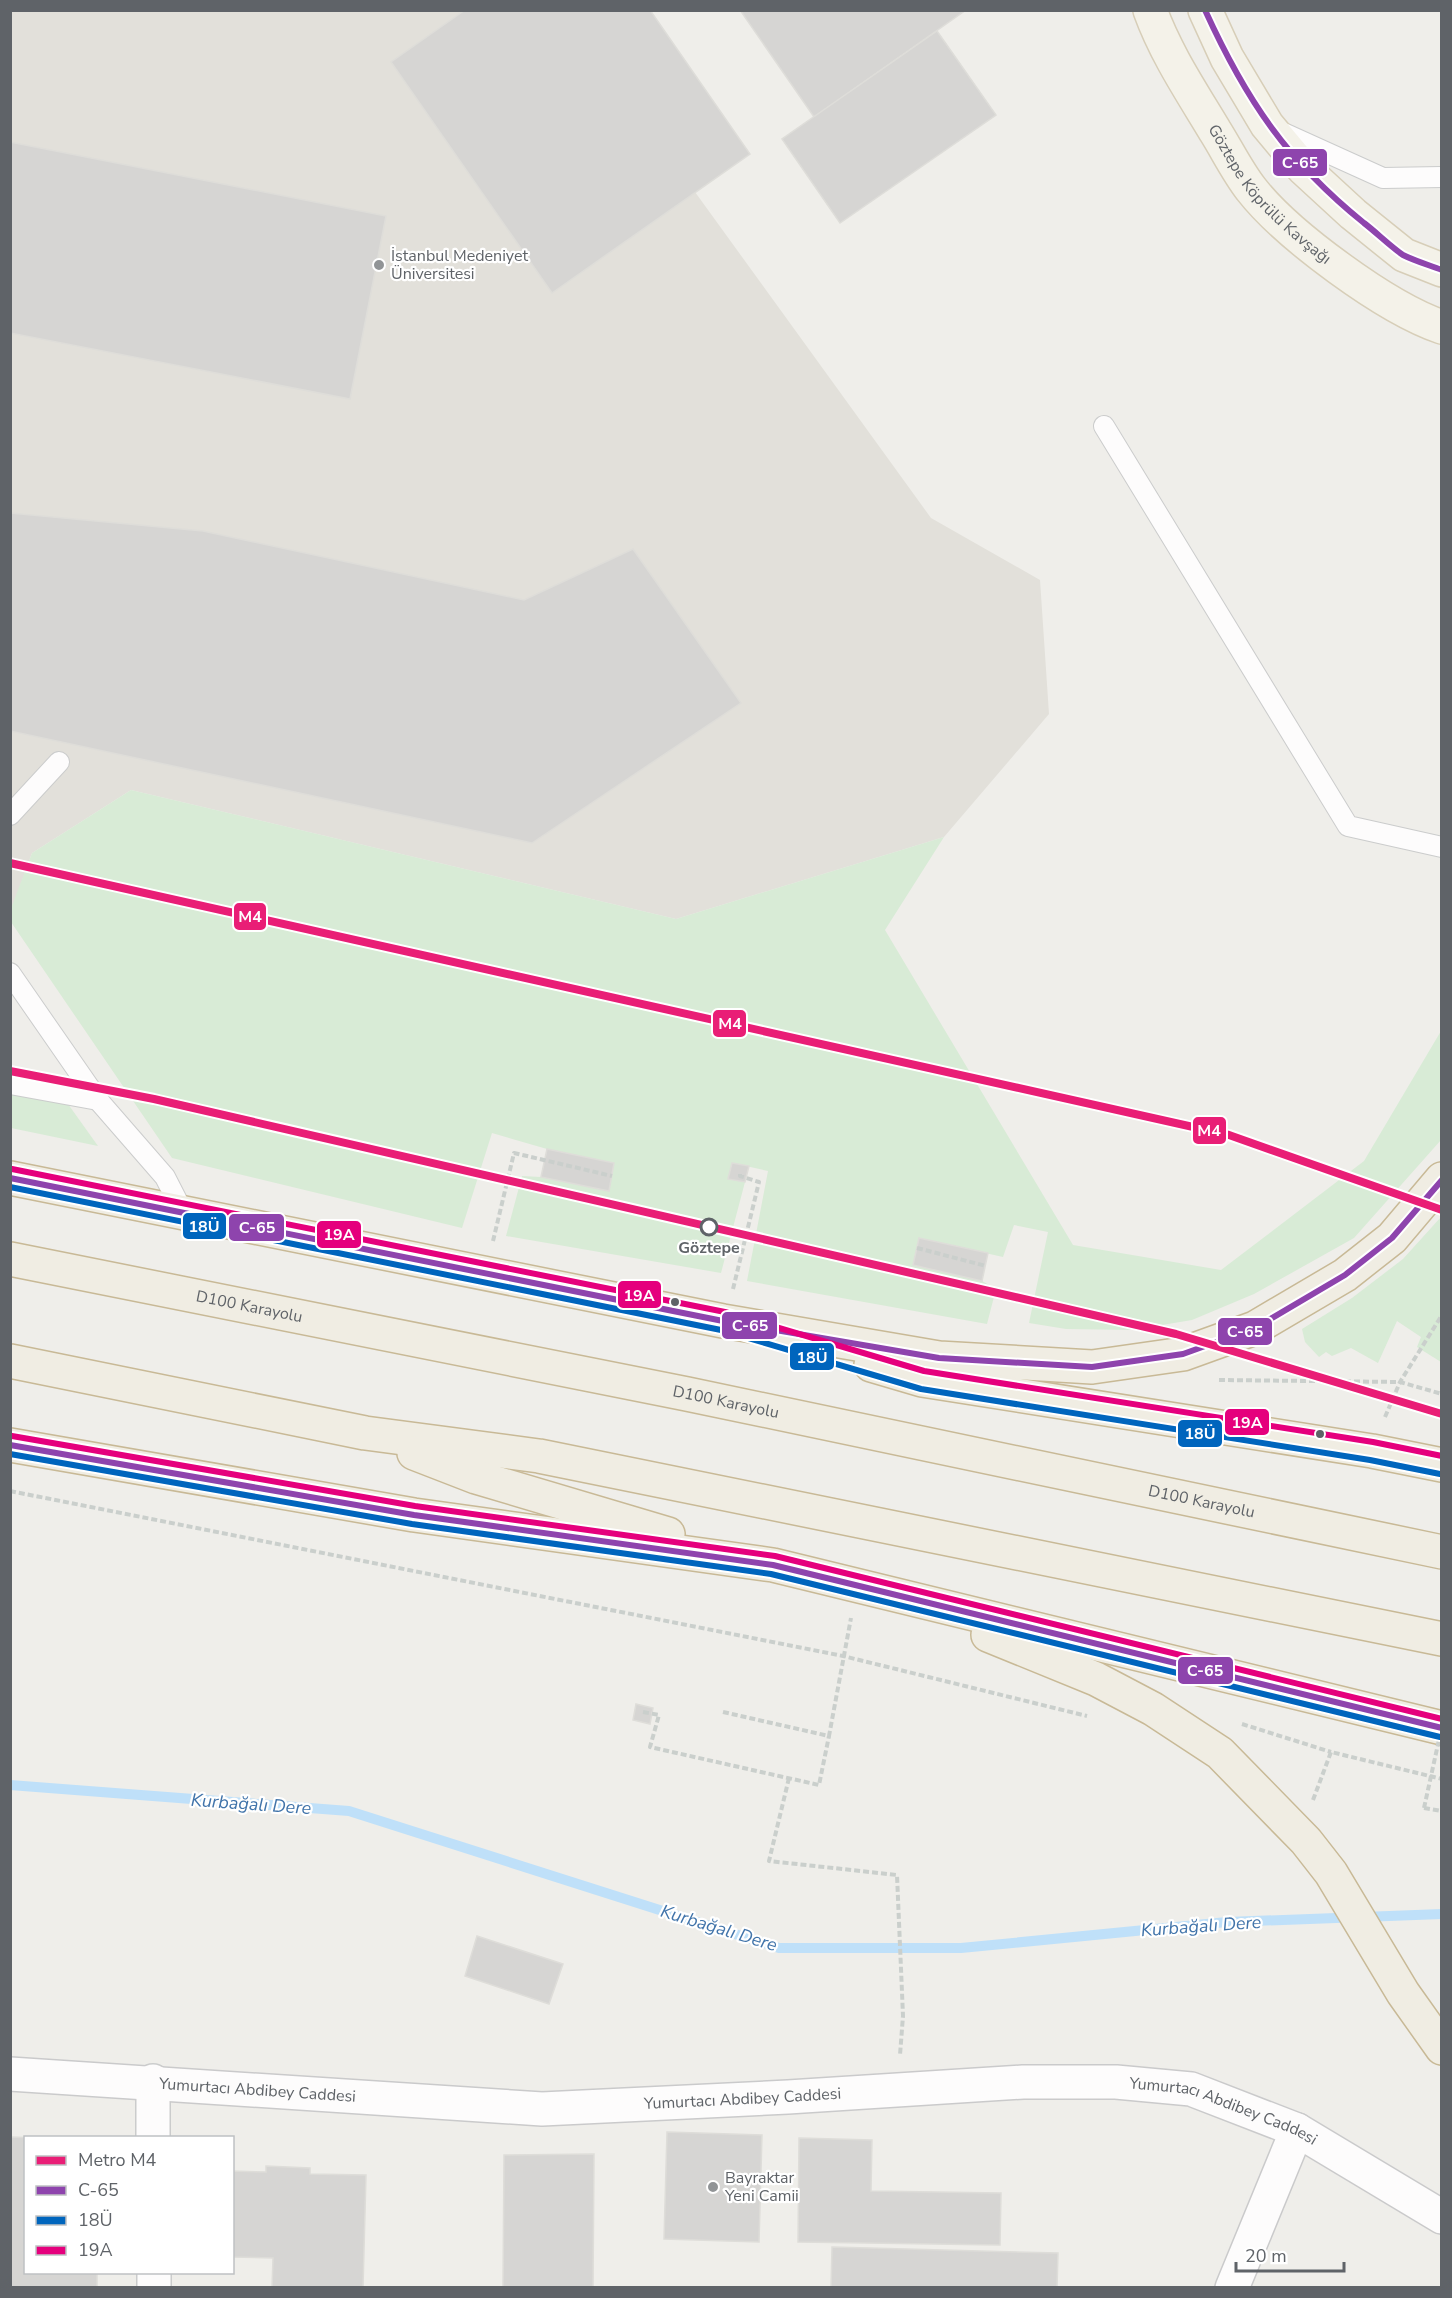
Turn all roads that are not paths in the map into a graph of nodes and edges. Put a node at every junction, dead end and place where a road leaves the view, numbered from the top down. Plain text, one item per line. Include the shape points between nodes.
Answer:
1 (1150, 10) edge
2 (1205, 10) edge
3 (1267, 125) junction
4 (1442, 177) edge
5 (1442, 270) edge
6 (1442, 327) edge
7 (1104, 426) dead end
8 (59, 762) dead end
9 (10, 815) edge
10 (1442, 847) edge
11 (10, 973) edge
12 (10, 1084) edge
13 (98, 1100) junction
14 (10, 1178) edge
15 (1442, 1179) edge
16 (184, 1214) junction
17 (10, 1259) edge
18 (723, 1321) junction
19 (10, 1361) edge
20 (365, 1433) junction
21 (10, 1445) edge
22 (1442, 1465) edge
23 (1442, 1552) edge
24 (772, 1565) junction
25 (858, 1585) junction
26 (1442, 1639) edge
27 (1442, 1727) edge
28 (1442, 2048) edge
29 (10, 2074) edge
30 (153, 2081) junction
31 (1297, 2130) junction
32 (153, 2136) edge
33 (1442, 2217) edge
34 (1232, 2288) edge

1 - 6 main road, Göztepe Köprülü Kavşağı via 1181,78 1251,189 1298,236 1363,285
2 - 3 main road via 1227,58
3 - 4 lane via 1383,178
3 - 5 main road via 1303,168 1353,213 1404,255
7 - 10 lane via 1348,826
8 - 9 lane
11 - 13 lane
12 - 13 lane
13 - 16 lane via 165,1178
14 - 16 highway
15 - 18 highway via 1392,1238 1345,1275 1255,1328 1183,1354 1092,1367 939,1358
16 - 18 highway
17 - 23 highway, D100 Karayolu via 687,1394
18 - 22 highway via 922,1380
19 - 20 highway
20 - 24 highway via 476,1477
20 - 26 highway via 539,1456
21 - 24 highway via 414,1515
24 - 25 highway
25 - 27 highway
25 - 28 highway via 1096,1679 1220,1753 1332,1873 1403,1993
29 - 30 main road, Yumurtacı Abdibey Caddesi
30 - 31 main road, Yumurtacı Abdibey Caddesi via 542,2109 1023,2082 1116,2082 1191,2089
30 - 32 main road
31 - 33 main road, Yumurtacı Abdibey Caddesi
31 - 34 main road

